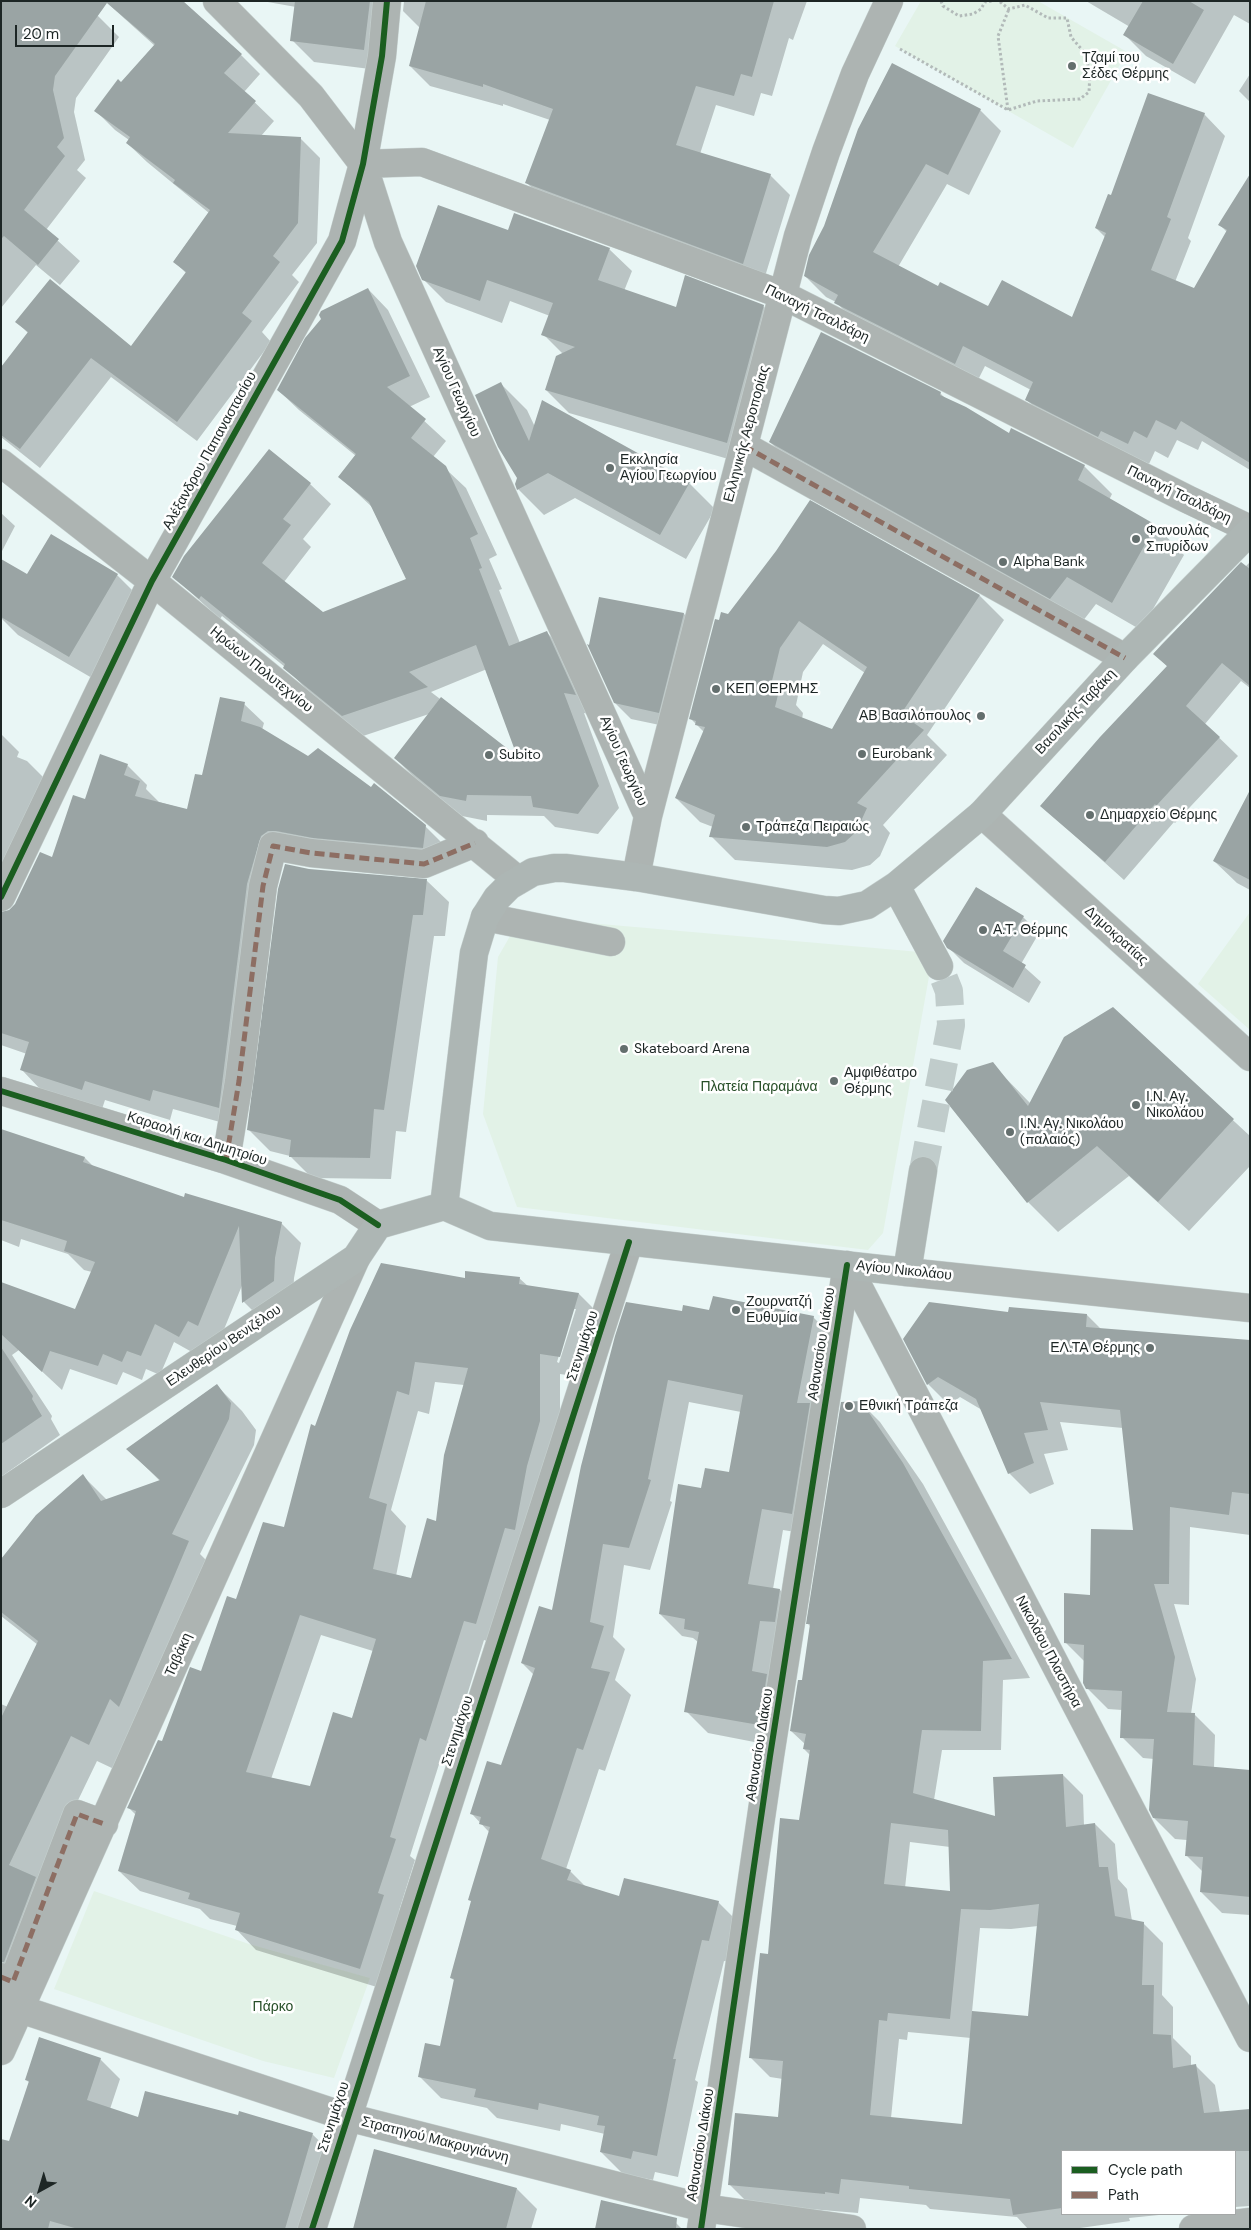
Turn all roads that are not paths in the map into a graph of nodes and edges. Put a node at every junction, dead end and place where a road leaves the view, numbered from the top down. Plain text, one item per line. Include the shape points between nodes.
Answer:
1 (216, 1) edge
2 (387, 1) edge
3 (889, 1) edge
4 (363, 164) junction
5 (783, 295) junction
6 (744, 446) junction
7 (1, 463) edge
8 (1250, 530) edge
9 (152, 581) junction
10 (1125, 658) junction
11 (982, 814) junction
12 (648, 816) junction
13 (475, 843) junction
14 (636, 877) junction
15 (518, 880) junction
16 (896, 886) junction
17 (1, 897) edge
18 (485, 917) junction
19 (611, 942) dead end
20 (939, 966) tunnel mouth
21 (1250, 1057) edge
22 (1, 1091) edge
23 (226, 1160) junction
24 (923, 1171) tunnel mouth
25 (444, 1206) junction
26 (378, 1225) junction
27 (629, 1242) junction
28 (356, 1258) junction
29 (847, 1265) junction
30 (907, 1272) junction
31 (1250, 1308) edge
32 (1, 1494) edge
33 (104, 1824) junction
34 (1, 1977) edge
35 (11, 2004) edge
36 (1250, 2038) edge
37 (1, 2051) edge
38 (347, 2117) junction
39 (702, 2218) edge
40 (1250, 2222) edge
41 (312, 2229) edge
42 (852, 2229) edge
43 (1193, 2229) edge

1 - 4 street, Αγίου Γεωργίου via 311,96
2 - 4 street, Αλέξανδρου Παπαναστασίου via 382,56
3 - 5 street, Ελληνικής Αεροπορίας via 858,65 826,152 798,236
4 - 5 street, Παναγή Τσαλδάρη via 422,162
4 - 9 street, Αλέξανδρου Παπαναστασίου via 342,241
4 - 12 street, Αγίου Γεωργίου via 388,242
5 - 6 street, Ελληνικής Αεροπορίας
5 - 8 street, Παναγή Τσαλδάρη
6 - 10 street
6 - 12 street, Ελληνικής Αεροπορίας
7 - 9 street, Ηρώων Πολυτεχνίου
8 - 10 main road, Βασιλικής Ταβάκη
9 - 13 street, Ηρώων Πολυτεχνίου
9 - 17 street, Αλέξανδρου Παπαναστασίου
10 - 11 main road, Βασιλικής Ταβάκη
11 - 16 main road, Βασιλικής Ταβάκη
11 - 21 street, Δημοκρατίας
12 - 14 street, Ελληνικής Αεροπορίας
13 - 15 street, Ηρώων Πολυτεχνίου
13 - 23 street via 424,864 273,846 263,886
14 - 15 main road via 554,868 534,872
14 - 16 main road via 839,911 867,905
15 - 18 main road via 497,898
16 - 20 main road
18 - 19 street
18 - 25 main road via 472,960
22 - 23 street, Καραολή και Δημητρίου
23 - 26 street, Καραολή και Δημητρίου via 340,1200
24 - 30 main road
25 - 26 main road
25 - 27 main road, Αγίου Νικολάου via 490,1226
26 - 28 main road, Ελευθερίου Βενιζέλου
27 - 29 main road, Αγίου Νικολάου
27 - 38 street, Στενημάχου
28 - 32 main road, Ελευθερίου Βενιζέλου
28 - 33 street, Ταβάκη
29 - 30 main road, Αγίου Νικολάου
29 - 36 street, Νικολάου Πλαστήρα
29 - 39 street, Αθανασίου Διάκου
30 - 31 street, Αγίου Νικολάου
33 - 34 street via 76,1814 12,1982
33 - 35 street, Ταβάκη
35 - 37 street, Ταβάκη
35 - 38 street, Στρατηγού Μακρυγιάννη
38 - 39 street, Στρατηγού Μακρυγιάννη
38 - 41 street, Στενημάχου
39 - 42 street, Στρατηγού Μακρυγιάννη
40 - 43 street

